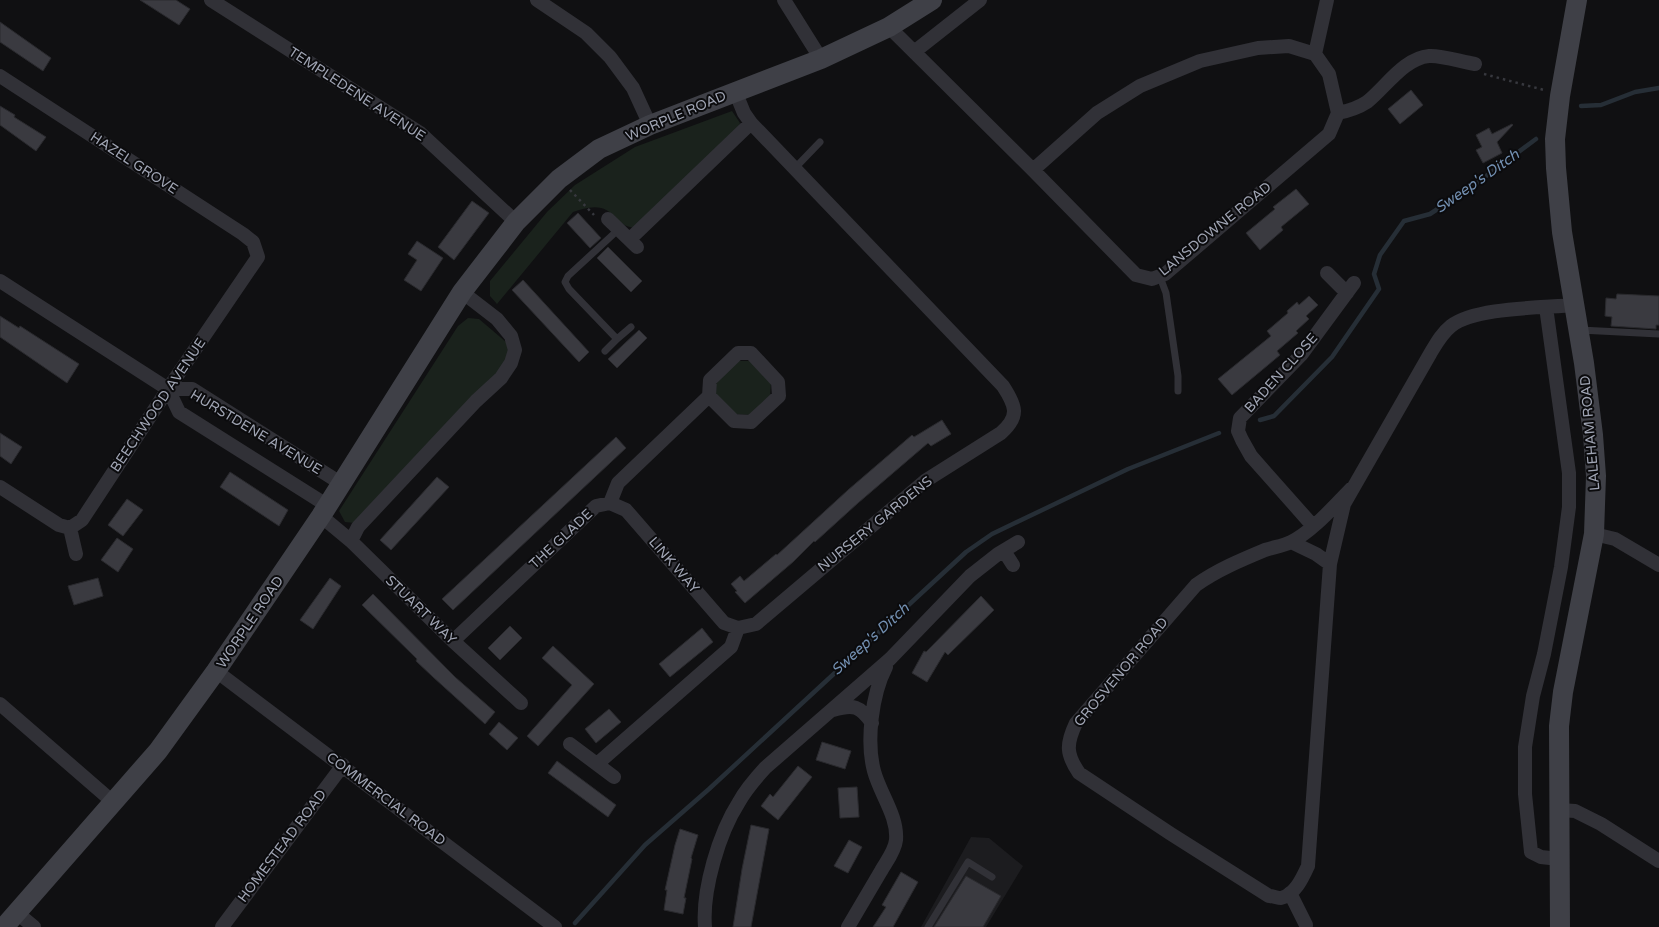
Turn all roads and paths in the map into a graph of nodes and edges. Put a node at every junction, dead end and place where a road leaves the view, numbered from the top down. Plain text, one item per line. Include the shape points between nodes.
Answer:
1 (211, 0) edge
2 (537, 0) edge
3 (784, 0) edge
4 (932, 0) edge
5 (980, 0) edge
6 (1327, 0) edge
7 (1578, 0) edge
8 (889, 27) junction
9 (914, 52) junction
10 (1315, 54) junction
11 (821, 59) junction
12 (1475, 64) joint
13 (0, 76) edge
14 (735, 91) junction
15 (1554, 94) junction
16 (1338, 113) junction
17 (751, 123) junction
18 (650, 125) junction
19 (820, 142) dead end
20 (795, 168) junction
21 (1033, 170) junction
22 (559, 179) junction
23 (608, 219) joint
24 (516, 222) junction
25 (619, 229) junction
26 (258, 257) joint
27 (1327, 273) dead end
28 (1160, 276) junction
29 (0, 282) edge
30 (462, 292) junction
31 (1574, 305) junction
32 (1546, 308) junction
33 (631, 327) dead end
34 (1579, 330) junction
35 (1659, 334) edge
36 (618, 339) junction
37 (604, 351) dead end
38 (168, 389) junction
39 (1178, 391) dead end
40 (709, 396) junction
41 (342, 484) junction
42 (0, 487) edge
43 (1352, 488) junction
44 (610, 503) junction
45 (324, 511) junction
46 (1313, 526) junction
47 (70, 528) junction
48 (1594, 534) junction
49 (351, 541) junction
50 (1018, 542) dead end
51 (1291, 542) junction
52 (1004, 551) junction
53 (76, 554) dead end
54 (1330, 564) junction
55 (1013, 565) dead end
56 (1659, 565) edge
57 (738, 628) junction
58 (453, 641) junction
59 (890, 660) junction
60 (216, 671) junction
61 (521, 703) dead end
62 (0, 704) edge
63 (831, 710) junction
64 (872, 723) junction
65 (570, 744) dead end
66 (598, 764) junction
67 (343, 765) junction
68 (614, 777) dead end
69 (113, 802) junction
70 (1559, 810) junction
71 (1559, 859) junction
72 (1659, 861) edge
73 (992, 877) dead end
74 (1290, 893) junction
75 (11, 920) edge
76 (1306, 925) dead end
77 (34, 927) edge
78 (222, 927) edge
79 (555, 927) edge
80 (705, 927) edge
81 (848, 927) edge
82 (928, 927) edge
83 (1560, 927) edge

1 - 24 street, TEMPLEDENE AVENUE via 420,133
2 - 18 street via 586,33 610,57 633,88
3 - 11 street
4 - 8 street, WORPLE ROAD
5 - 9 street
6 - 10 street
7 - 15 street, LALEHAM ROAD
8 - 9 street, LANSDOWNE ROAD
8 - 11 street, WORPLE ROAD
9 - 21 street, LANSDOWNE ROAD
10 - 16 street via 1329,74
10 - 21 street via 1289,46 1258,48 1200,61 1140,86 1097,113
11 - 14 street, WORPLE ROAD
12 - 15 path via 1481,73
12 - 16 street via 1430,56 1419,58 1396,73 1366,102
13 - 26 street, HAZEL GROVE via 243,234 254,242
14 - 17 street, NURSERY GARDENS
14 - 18 street, WORPLE ROAD
15 - 31 street, LALEHAM ROAD via 1562,232
16 - 28 street, LANSDOWNE ROAD via 1329,134
17 - 20 street, NURSERY GARDENS
17 - 25 street via 633,243
18 - 22 street, WORPLE ROAD via 599,150
19 - 20 lane
20 - 57 street, NURSERY GARDENS via 1003,386 1014,411 1010,425 1001,433 924,481 756,624
21 - 28 street, LANSDOWNE ROAD via 1136,275 1152,279
22 - 23 path via 603,223
22 - 24 street, WORPLE ROAD
23 - 25 street
24 - 30 street, WORPLE ROAD
25 - 36 lane via 565,282
26 - 38 street, BEECHWOOD AVENUE
27 - 46 street, BADEN CLOSE via 1351,288 1301,355 1240,418 1238,431 1251,456
28 - 39 lane via 1166,293
29 - 38 street
30 - 41 street, WORPLE ROAD
30 - 49 street via 497,319 511,336 515,350 511,363 501,378 358,527
31 - 32 street, GROSVENOR ROAD
31 - 34 street, LALEHAM ROAD
32 - 43 street, GROSVENOR ROAD via 1488,312 1452,325 1442,334
32 - 71 street, LALEHAM ROAD via 1569,473 1569,507 1561,568 1525,747 1525,794 1530,852
33 - 36 lane
34 - 35 lane
34 - 48 street, LALEHAM ROAD via 1594,444
36 - 37 lane
38 - 41 street, HURSTDENE AVENUE via 192,389
38 - 45 street, HURSTDENE AVENUE via 179,412
38 - 47 street, BEECHWOOD AVENUE via 82,520
40 - 40 street, THE GLADE via 710,380 738,353 750,352 778,382 779,396 751,422 734,421
40 - 44 street, THE GLADE via 618,483
41 - 45 street, WORPLE ROAD
42 - 47 street via 59,525
43 - 46 street, GROSVENOR ROAD
43 - 54 street, GROSVENOR ROAD via 1344,504
44 - 57 street, LINK WAY via 626,510 724,623
44 - 58 street, THE GLADE via 596,506
45 - 49 street, STUART WAY
45 - 60 street, WORPLE ROAD
46 - 51 street, GROSVENOR ROAD
47 - 53 street
48 - 56 street via 1615,539
48 - 70 street, LALEHAM ROAD via 1563,692 1559,726
49 - 58 street, STUART WAY
50 - 52 street
51 - 54 street
51 - 74 street, GROSVENOR ROAD via 1211,574 1196,585 1076,723 1068,742 1072,763 1079,773 1098,787 1269,896 1282,898
52 - 55 street
52 - 59 street via 970,576
54 - 74 street, GROSVENOR ROAD via 1308,866 1302,880
57 - 66 street via 731,647
58 - 61 street, STUART WAY
59 - 63 street
59 - 64 street via 878,681
60 - 67 street, COMMERCIAL ROAD
60 - 69 street, WORPLE ROAD via 158,751
62 - 69 street
63 - 64 street via 848,705 863,710
63 - 80 street via 765,768 738,802 715,857
64 - 81 street via 874,771 894,825 896,841
65 - 66 street
66 - 68 street
67 - 78 street, HOMESTEAD ROAD
67 - 79 street, COMMERCIAL ROAD
69 - 75 street, WORPLE ROAD
70 - 71 street, LALEHAM ROAD
70 - 72 street via 1575,811 1601,824
71 - 83 street, LALEHAM ROAD
73 - 82 lane via 968,862
74 - 76 street
75 - 77 street

